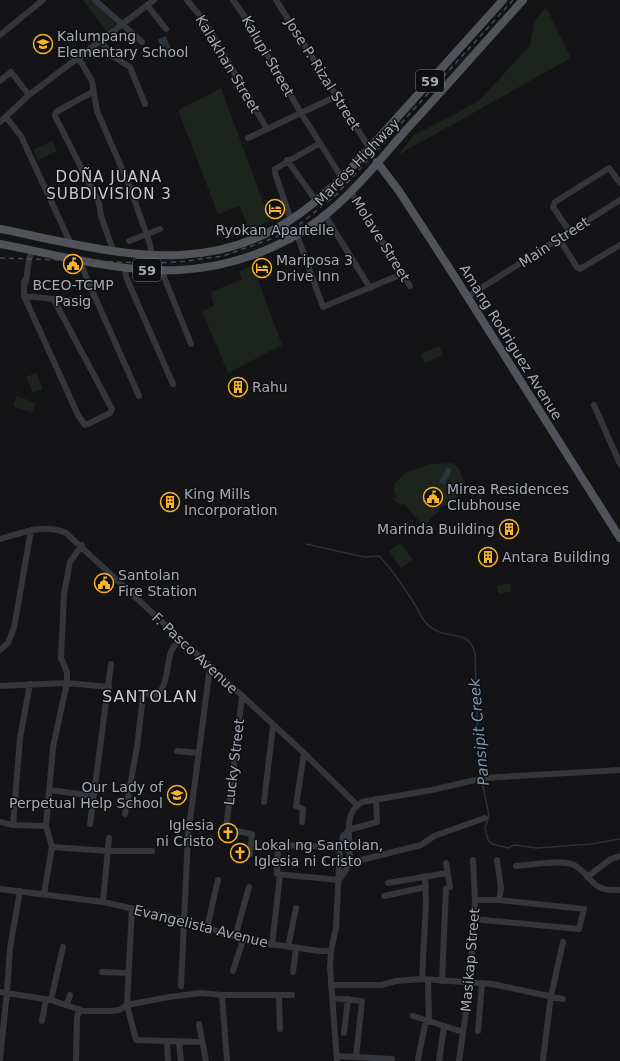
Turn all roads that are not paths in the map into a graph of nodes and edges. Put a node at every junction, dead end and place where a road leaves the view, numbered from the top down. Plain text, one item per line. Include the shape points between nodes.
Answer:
1 (43, 0) edge
2 (96, 0) edge
3 (154, 0) edge
4 (187, 0) edge
5 (233, 0) edge
6 (276, 0) edge
7 (503, 0) edge
8 (523, 0) edge
9 (147, 5) junction
10 (121, 24) junction
11 (166, 29) dead end
12 (0, 36) edge
13 (100, 40) junction
14 (142, 42) dead end
15 (460, 47) junction
16 (78, 57) junction
17 (472, 57) junction
18 (0, 80) edge
19 (94, 91) junction
20 (29, 95) junction
21 (337, 96) junction
22 (145, 104) dead end
23 (301, 113) junction
24 (6, 117) junction
25 (0, 122) edge
26 (267, 129) junction
27 (248, 138) dead end
28 (320, 143) junction
29 (370, 149) junction
30 (287, 160) junction
31 (377, 162) junction
32 (369, 172) junction
33 (388, 176) junction
34 (342, 178) junction
35 (620, 184) edge
36 (351, 192) junction
37 (620, 200) edge
38 (317, 202) junction
39 (325, 216) junction
40 (291, 220) junction
41 (284, 224) junction
42 (0, 229) edge
43 (160, 230) dead end
44 (570, 232) junction
45 (32, 235) junction
46 (147, 235) junction
47 (41, 237) junction
48 (293, 237) junction
49 (559, 239) junction
50 (129, 241) dead end
51 (70, 242) junction
52 (0, 244) edge
53 (620, 245) edge
54 (33, 250) junction
55 (113, 250) junction
56 (152, 255) junction
57 (80, 260) junction
58 (125, 268) junction
59 (164, 270) junction
60 (402, 274) junction
61 (410, 286) dead end
62 (370, 288) junction
63 (24, 296) junction
64 (468, 298) junction
65 (54, 300) junction
66 (73, 301) dead end
67 (191, 344) dead end
68 (173, 384) dead end
69 (139, 396) dead end
70 (594, 404) dead end
71 (620, 464) edge
72 (31, 530) junction
73 (620, 538) edge
74 (0, 540) edge
75 (82, 546) junction
76 (180, 639) junction
77 (0, 650) edge
78 (111, 664) dead end
79 (210, 667) junction
80 (66, 683) junction
81 (30, 684) junction
82 (0, 686) edge
83 (109, 687) junction
84 (242, 697) junction
85 (273, 726) junction
86 (177, 751) dead end
87 (199, 753) junction
88 (304, 753) junction
89 (620, 770) edge
90 (50, 790) junction
91 (93, 796) junction
92 (376, 799) junction
93 (264, 802) dead end
94 (127, 803) junction
95 (149, 804) dead end
96 (357, 805) junction
97 (125, 814) dead end
98 (485, 818) dead end
99 (0, 822) edge
100 (302, 822) dead end
101 (90, 824) dead end
102 (13, 825) junction
103 (46, 826) junction
104 (347, 833) junction
105 (109, 838) dead end
106 (52, 847) junction
107 (340, 847) junction
108 (108, 851) junction
109 (152, 851) dead end
110 (250, 854) dead end
111 (620, 856) edge
112 (473, 860) dead end
113 (497, 860) dead end
114 (349, 863) junction
115 (446, 863) dead end
116 (516, 866) dead end
117 (447, 873) junction
118 (280, 875) junction
119 (425, 876) junction
120 (587, 877) junction
121 (218, 880) dead end
122 (339, 880) junction
123 (388, 883) dead end
124 (248, 887) dead end
125 (426, 887) junction
126 (0, 889) edge
127 (20, 890) junction
128 (620, 890) edge
129 (44, 894) junction
130 (384, 896) dead end
131 (475, 900) junction
132 (499, 900) junction
133 (103, 902) junction
134 (132, 908) junction
135 (296, 908) dead end
136 (473, 919) junction
137 (184, 920) junction
138 (207, 928) junction
139 (235, 937) junction
140 (243, 940) junction
141 (563, 942) dead end
142 (272, 945) junction
143 (63, 947) dead end
144 (288, 947) junction
145 (296, 948) junction
146 (331, 951) junction
147 (233, 971) dead end
148 (102, 972) dead end
149 (293, 972) dead end
150 (128, 974) junction
151 (425, 979) junction
152 (442, 980) junction
153 (470, 983) junction
154 (482, 983) junction
155 (331, 985) junction
156 (181, 986) dead end
157 (0, 992) edge
158 (7, 992) junction
159 (70, 995) dead end
160 (222, 995) junction
161 (279, 995) junction
162 (292, 995) dead end
163 (551, 996) junction
164 (332, 998) junction
165 (348, 999) junction
166 (563, 999) dead end
167 (49, 1000) junction
168 (67, 1004) junction
169 (127, 1005) junction
170 (79, 1009) junction
171 (413, 1016) dead end
172 (42, 1021) dead end
173 (428, 1021) junction
174 (199, 1024) dead end
175 (444, 1027) junction
176 (280, 1029) dead end
177 (478, 1031) dead end
178 (463, 1032) junction
179 (344, 1033) dead end
180 (167, 1042) junction
181 (179, 1042) junction
182 (201, 1042) junction
183 (356, 1057) junction
184 (0, 1058) edge
185 (337, 1059) edge
186 (392, 1059) dead end
187 (418, 1059) dead end
188 (544, 1059) dead end
189 (76, 1061) edge
190 (168, 1061) edge
191 (181, 1061) edge
192 (206, 1061) edge
193 (227, 1061) edge
194 (439, 1061) edge
195 (459, 1061) edge

1 - 12 street
2 - 10 street
3 - 9 street
4 - 26 street, Kalakhan Street via 205,22
5 - 23 street, Kalupi Street
6 - 21 street, Jose P. Rizal Street
7 - 15 main road, Marcos Highway / 59
8 - 17 main road, Marcos Highway / 59
9 - 10 street
9 - 11 street
10 - 13 street
10 - 14 street
13 - 16 street
13 - 22 street via 112,56 130,66
15 - 17 main road
15 - 29 main road, Marcos Highway / 59
16 - 19 street via 90,75
16 - 20 street
17 - 31 main road, Marcos Highway / 59
18 - 20 street via 11,72
19 - 46 street via 97,111 129,185
19 - 55 street via 56,112 56,116 99,203
20 - 24 street
21 - 23 street
21 - 29 street, Jose P. Rizal Street
23 - 26 street
23 - 28 street
24 - 25 street
24 - 51 street via 21,136
26 - 27 street
28 - 30 street
28 - 34 street
29 - 34 main road, Marcos Highway / 59
30 - 38 street
30 - 40 street via 275,173
31 - 32 main road, Marcos Highway / 59
31 - 33 main road, Amang Rodriguez Avenue
32 - 33 main road
32 - 36 main road, Marcos Highway / 59
33 - 64 main road, Amang Rodriguez Avenue
34 - 38 main road, Marcos Highway / 59
35 - 44 street via 611,169 608,169 555,202 553,207
36 - 39 main road, Marcos Highway / 59
36 - 60 street, Molave Street
37 - 44 street, Main Street
38 - 40 main road, Marcos Highway / 59
39 - 48 main road, Marcos Highway / 59
39 - 62 street
40 - 41 main road, Marcos Highway / 59
41 - 48 main road
41 - 56 main road, Marcos Highway / 59 via 223,249 180,255
42 - 45 main road, Marcos Highway / 59
43 - 46 street
44 - 49 street, Main Street
45 - 47 main road, Marcos Highway / 59
45 - 54 main road
46 - 50 street
46 - 56 street
47 - 51 main road, Marcos Highway / 59
47 - 54 main road
48 - 59 main road, Marcos Highway / 59 via 257,254 225,264
48 - 62 street via 323,307
49 - 53 street via 580,269
49 - 64 street, Main Street
51 - 55 main road, Marcos Highway / 59
52 - 54 main road, Marcos Highway / 59
54 - 57 main road, Marcos Highway / 59
54 - 63 street via 24,282
55 - 56 main road, Marcos Highway / 59
57 - 58 main road, Marcos Highway / 59
57 - 69 street
58 - 59 main road, Marcos Highway / 59
58 - 68 street via 126,277
59 - 67 street via 164,277
60 - 61 street, Molave Street
60 - 62 street
63 - 65 street
63 - 65 street via 84,425 110,413 112,409
64 - 73 main road, Amang Rodriguez Avenue
65 - 66 street
70 - 71 street
72 - 74 street, F. Pasco Avenue
72 - 75 street, F. Pasco Avenue via 49,527 58,529
72 - 77 street via 14,628 8,643
75 - 76 street, F. Pasco Avenue
75 - 80 street via 70,562 64,594 61,658 67,672
76 - 79 street, F. Pasco Avenue
76 - 94 street via 170,654 162,690 156,694 145,693 143,696
78 - 83 street
79 - 84 street, F. Pasco Avenue
79 - 87 street
80 - 81 street
80 - 83 street
80 - 90 street via 53,747
81 - 82 street
81 - 102 street via 20,738
83 - 91 street
84 - 85 street, F. Pasco Avenue
84 - 110 street, Lucky Street via 226,829 252,834
85 - 88 street, F. Pasco Avenue
85 - 93 street
86 - 87 street
87 - 137 street via 188,835
88 - 96 street, F. Pasco Avenue
88 - 100 street via 296,806 303,810
89 - 92 street via 481,779
90 - 91 street
90 - 103 street
91 - 101 street
92 - 96 street
92 - 104 street via 377,822
94 - 95 street
94 - 97 street
96 - 104 street
98 - 114 street via 434,836 422,845
99 - 102 street
102 - 103 street
103 - 106 street
104 - 107 street
104 - 114 street
105 - 108 street
106 - 108 street
106 - 129 street
107 - 118 street via 278,845 277,874
107 - 122 street
108 - 109 street
108 - 133 street
111 - 120 street via 611,859
112 - 131 street, Masikap Street
113 - 132 street
114 - 122 street
115 - 117 street
116 - 120 street via 561,862 573,865
117 - 119 street
117 - 152 street
118 - 122 street
118 - 142 street
119 - 123 street
119 - 125 street
120 - 128 street via 605,890
121 - 138 street
122 - 146 street via 336,893 336,928
124 - 139 street
125 - 130 street
125 - 151 street
126 - 127 street, Evangelista Avenue
127 - 129 street, Evangelista Avenue
127 - 158 street via 10,948
129 - 133 street, Evangelista Avenue
131 - 132 street
131 - 136 street, Masikap Street
132 - 136 street via 583,908 580,928
133 - 134 street, Evangelista Avenue
134 - 137 street, Evangelista Avenue
134 - 150 street
135 - 144 street
136 - 153 street, Masikap Street
137 - 138 street, Evangelista Avenue
137 - 156 street
138 - 139 street, Evangelista Avenue
139 - 140 street, Evangelista Avenue
140 - 142 street, Evangelista Avenue
140 - 147 street
141 - 163 street
142 - 144 street, Evangelista Avenue
143 - 167 street
144 - 145 street, Evangelista Avenue
145 - 146 street, Evangelista Avenue
145 - 149 street
146 - 155 street
148 - 150 street
150 - 169 street
151 - 152 street
151 - 155 street via 381,985
151 - 173 street
152 - 153 street
153 - 154 street
153 - 178 street, Masikap Street
154 - 163 street
154 - 177 street
155 - 164 street
157 - 158 street
158 - 167 street
158 - 184 street
159 - 168 street
160 - 161 street
160 - 169 street via 169,997
160 - 193 street
161 - 162 street
161 - 176 street
163 - 166 street
163 - 188 street
164 - 165 street
164 - 185 street
165 - 179 street
165 - 183 street via 362,1001
167 - 168 street
167 - 172 street
168 - 170 street
169 - 170 street via 119,1010 110,1011
169 - 180 street via 136,1040
170 - 189 street
171 - 173 street
173 - 175 street
173 - 187 street
174 - 182 street
175 - 178 street
175 - 194 street
178 - 195 street, Masikap Street
180 - 181 street
180 - 190 street
181 - 182 street
181 - 191 street
182 - 192 street
183 - 185 street
183 - 186 street

